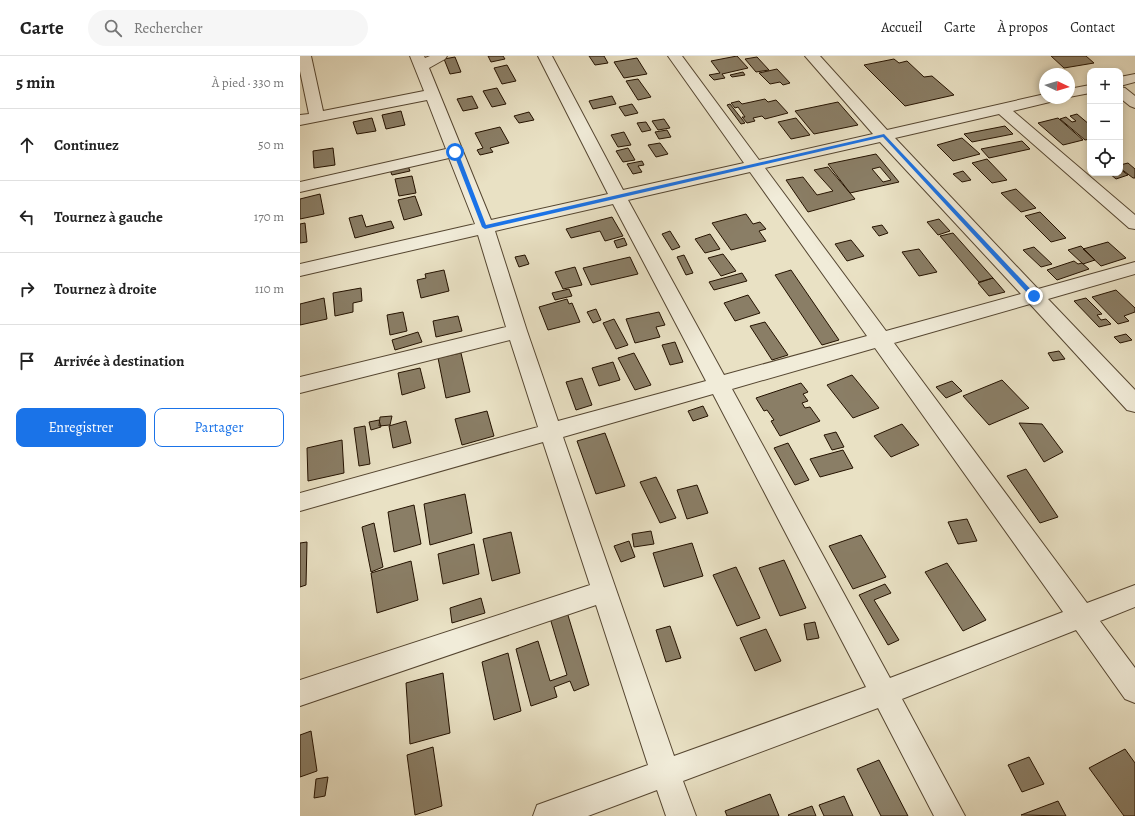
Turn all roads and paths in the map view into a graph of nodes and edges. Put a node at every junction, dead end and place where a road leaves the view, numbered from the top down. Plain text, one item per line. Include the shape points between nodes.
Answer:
1 (304, 56) edge
2 (545, 56) edge
3 (675, 56) edge
4 (812, 56) edge
5 (300, 57) edge
6 (426, 59) edge
7 (1135, 78) edge
8 (1123, 81) edge
9 (1087, 89) edge
10 (1075, 92) edge
11 (1123, 93) edge
12 (432, 94) junction
13 (1039, 100) edge
14 (1135, 103) edge
15 (1002, 109) junction
16 (317, 117) junction
17 (300, 120) edge
18 (884, 136) junction
19 (455, 152) junction
20 (754, 165) junction
21 (300, 187) edge
22 (618, 197) junction
23 (1135, 224) edge
24 (485, 227) junction
25 (1135, 268) edge
26 (300, 270) edge
27 (1034, 296) junction
28 (517, 331) junction
29 (880, 339) junction
30 (300, 385) edge
31 (720, 386) junction
32 (1135, 404) edge
33 (550, 431) junction
34 (300, 502) edge
35 (604, 591) junction
36 (1135, 596) edge
37 (1082, 616) junction
38 (1135, 690) edge
39 (300, 693) edge
40 (884, 693) junction
41 (665, 772) junction
42 (548, 816) edge
43 (681, 816) edge
44 (950, 816) edge

1 - 5 street
1 - 16 street
2 - 22 street
3 - 20 street
4 - 18 street
6 - 12 street
7 - 8 street
9 - 10 street
11 - 14 street
12 - 16 street
12 - 19 street
13 - 15 street
15 - 18 street
15 - 23 street
16 - 17 street
18 - 20 street
18 - 27 street
19 - 21 street
19 - 24 street
20 - 22 street
20 - 29 street
22 - 24 street
22 - 31 street
24 - 26 street
24 - 28 street
25 - 27 street
27 - 29 street
27 - 32 street
28 - 30 street
28 - 33 street
29 - 31 street
29 - 37 street
31 - 33 street
31 - 40 street
33 - 34 street
33 - 35 street
35 - 39 street
35 - 41 street
36 - 37 street
37 - 38 street
37 - 40 street
40 - 41 street
40 - 44 street
41 - 42 street
41 - 43 street

